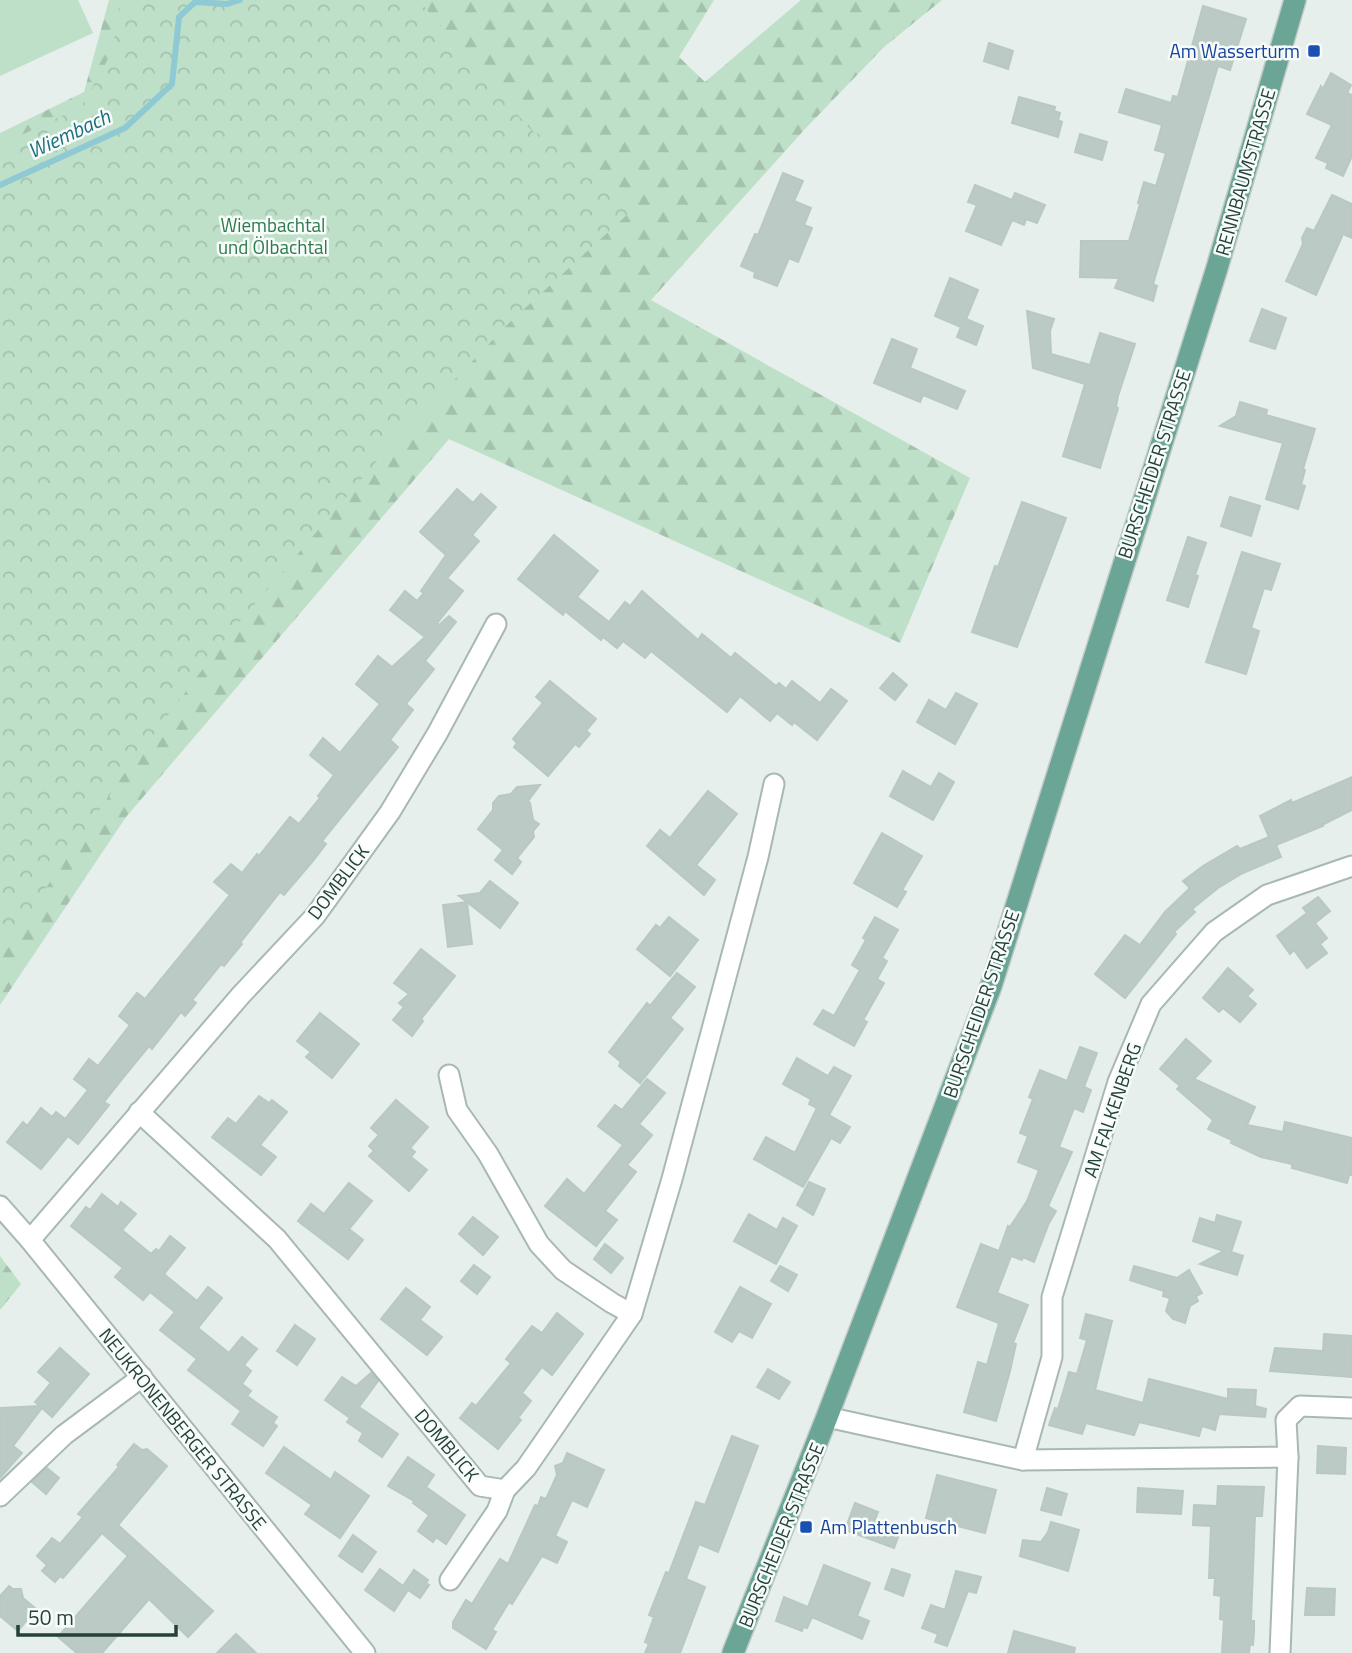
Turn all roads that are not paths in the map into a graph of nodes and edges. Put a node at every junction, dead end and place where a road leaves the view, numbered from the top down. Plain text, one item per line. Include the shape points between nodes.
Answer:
1 (1295, 0) edge
2 (1193, 343) joint
3 (496, 624) dead end
4 (774, 784) dead end
5 (1352, 866) edge
6 (449, 1074) dead end
7 (139, 1112) junction
8 (0, 1206) edge
9 (30, 1240) junction
10 (632, 1314) junction
11 (142, 1377) junction
12 (1352, 1408) edge
13 (828, 1417) junction
14 (1288, 1457) junction
15 (1023, 1460) junction
16 (505, 1490) junction
17 (0, 1496) edge
18 (450, 1580) dead end
19 (365, 1653) edge
20 (733, 1653) edge
21 (1280, 1653) edge

1 - 2 main road, RENNBAUMSTRASSE
2 - 13 main road, BURSCHEIDER STRASSE via 991,986
3 - 7 street, DOMBLICK via 383,823 315,916
4 - 10 street, DOMBLICK via 672,1179
5 - 15 street, AM FALKENBERG via 1267,895 1214,932 1152,1004 1118,1082 1052,1297 1052,1357
6 - 10 street via 457,1110 488,1154 538,1244 563,1269
7 - 9 street, DOMBLICK
7 - 16 street, DOMBLICK via 277,1239 480,1486
8 - 9 street, NEUKRONENBERGER STRASSE
9 - 11 street, NEUKRONENBERGER STRASSE
10 - 16 street, DOMBLICK via 526,1468
11 - 17 street via 64,1435
11 - 19 street, NEUKRONENBERGER STRASSE
12 - 14 street via 1300,1406 1286,1420
13 - 15 street
13 - 20 main road, BURSCHEIDER STRASSE
14 - 15 street
14 - 21 street
16 - 18 street, DOMBLICK via 498,1511

